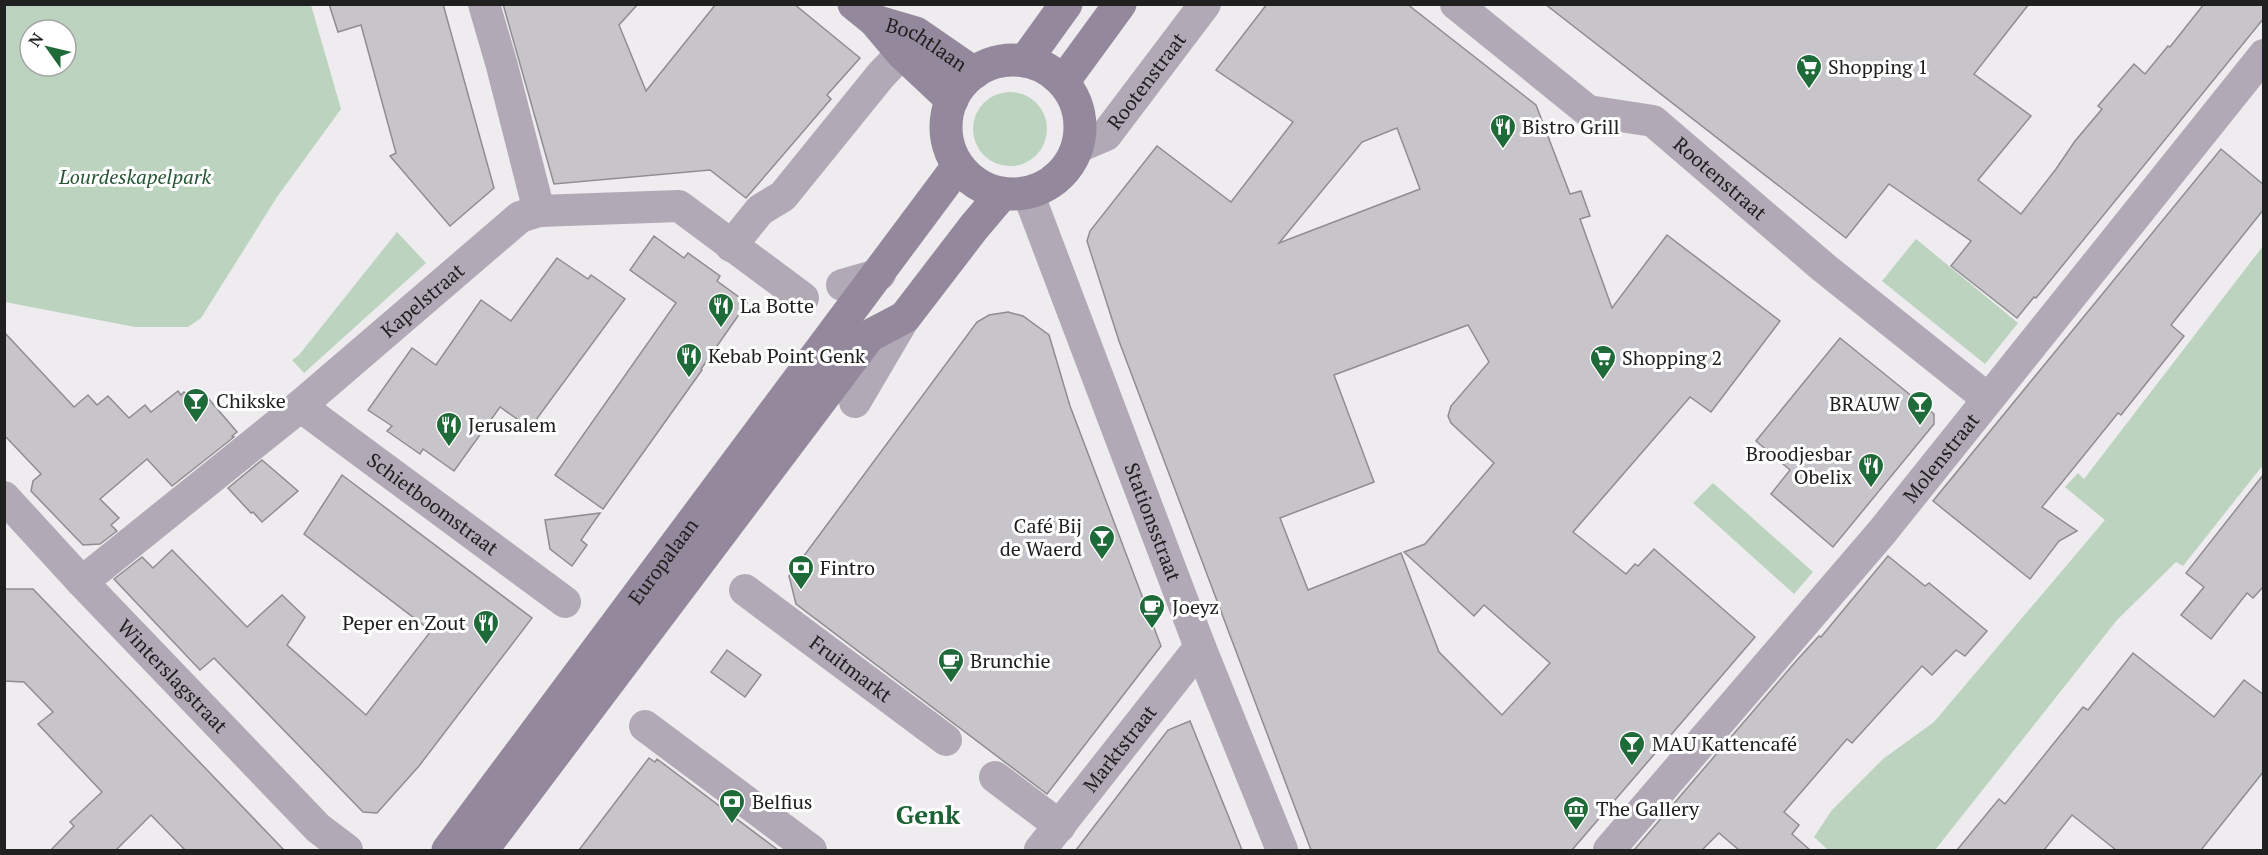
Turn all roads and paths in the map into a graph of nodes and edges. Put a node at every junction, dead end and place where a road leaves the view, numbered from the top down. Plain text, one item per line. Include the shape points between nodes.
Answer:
1 (484, 4) edge
2 (1066, 4) edge
3 (1120, 4) edge
4 (1204, 4) edge
5 (1456, 4) edge
6 (865, 13) edge
7 (902, 53) junction
8 (2264, 55) edge
9 (1025, 61) junction
10 (974, 73) junction
11 (1063, 82) junction
12 (952, 100) junction
13 (1078, 147) junction
14 (958, 166) junction
15 (1027, 208) junction
16 (539, 212) junction
17 (731, 246) junction
18 (880, 274) junction
19 (842, 285) dead end
20 (803, 298) dead end
21 (905, 317) junction
22 (1978, 391) junction
23 (855, 402) dead end
24 (300, 406) junction
25 (4, 497) edge
26 (82, 582) junction
27 (751, 594) dead end
28 (565, 602) dead end
29 (1200, 647) junction
30 (645, 726) dead end
31 (946, 740) dead end
32 (995, 777) dead end
33 (1060, 826) junction
34 (347, 850) edge
35 (448, 850) edge
36 (482, 850) edge
37 (810, 850) edge
38 (1040, 850) edge
39 (1282, 850) edge
40 (1609, 850) edge

1 - 16 street
2 - 9 main road
3 - 11 main road
4 - 13 street, Rootenstraat via 1106,135
5 - 22 street, Rootenstraat via 1588,111 1653,121
6 - 7 main road, Bochtlaan
6 - 10 main road, Bochtlaan via 916,33
7 - 12 main road, Bochtlaan
7 - 17 street via 783,196 760,210
8 - 22 street, Molenstraat
9 - 10 main road, Europalaan via 989,64
9 - 11 main road, Europalaan
10 - 12 main road, Europalaan via 961,84
11 - 13 main road, Europalaan via 1076,101 1081,124
12 - 14 main road, Europalaan via 946,134
13 - 15 main road, Europalaan via 1071,163
14 - 15 main road, Europalaan via 984,188
14 - 18 main road, Europalaan
15 - 21 main road, Europalaan via 974,226
15 - 29 street, Stationsstraat
16 - 17 street, Kapelstraat via 679,206
16 - 24 street, Kapelstraat via 520,217
17 - 20 street, Kapelstraat
18 - 19 street
18 - 35 main road, Europalaan
21 - 23 street, Europalaan
21 - 36 main road, Europalaan via 869,336
22 - 40 street, Molenstraat via 1831,593
24 - 26 street, Kapelstraat
24 - 28 street, Schietboomstraat
25 - 26 street, Winterslagstraat
26 - 34 street, Winterslagstraat via 318,828
27 - 31 street, Fruitmarkt
29 - 33 street, Marktstraat
29 - 39 street, Stationsstraat
30 - 37 street
32 - 33 street
33 - 38 street, Marktstraat

